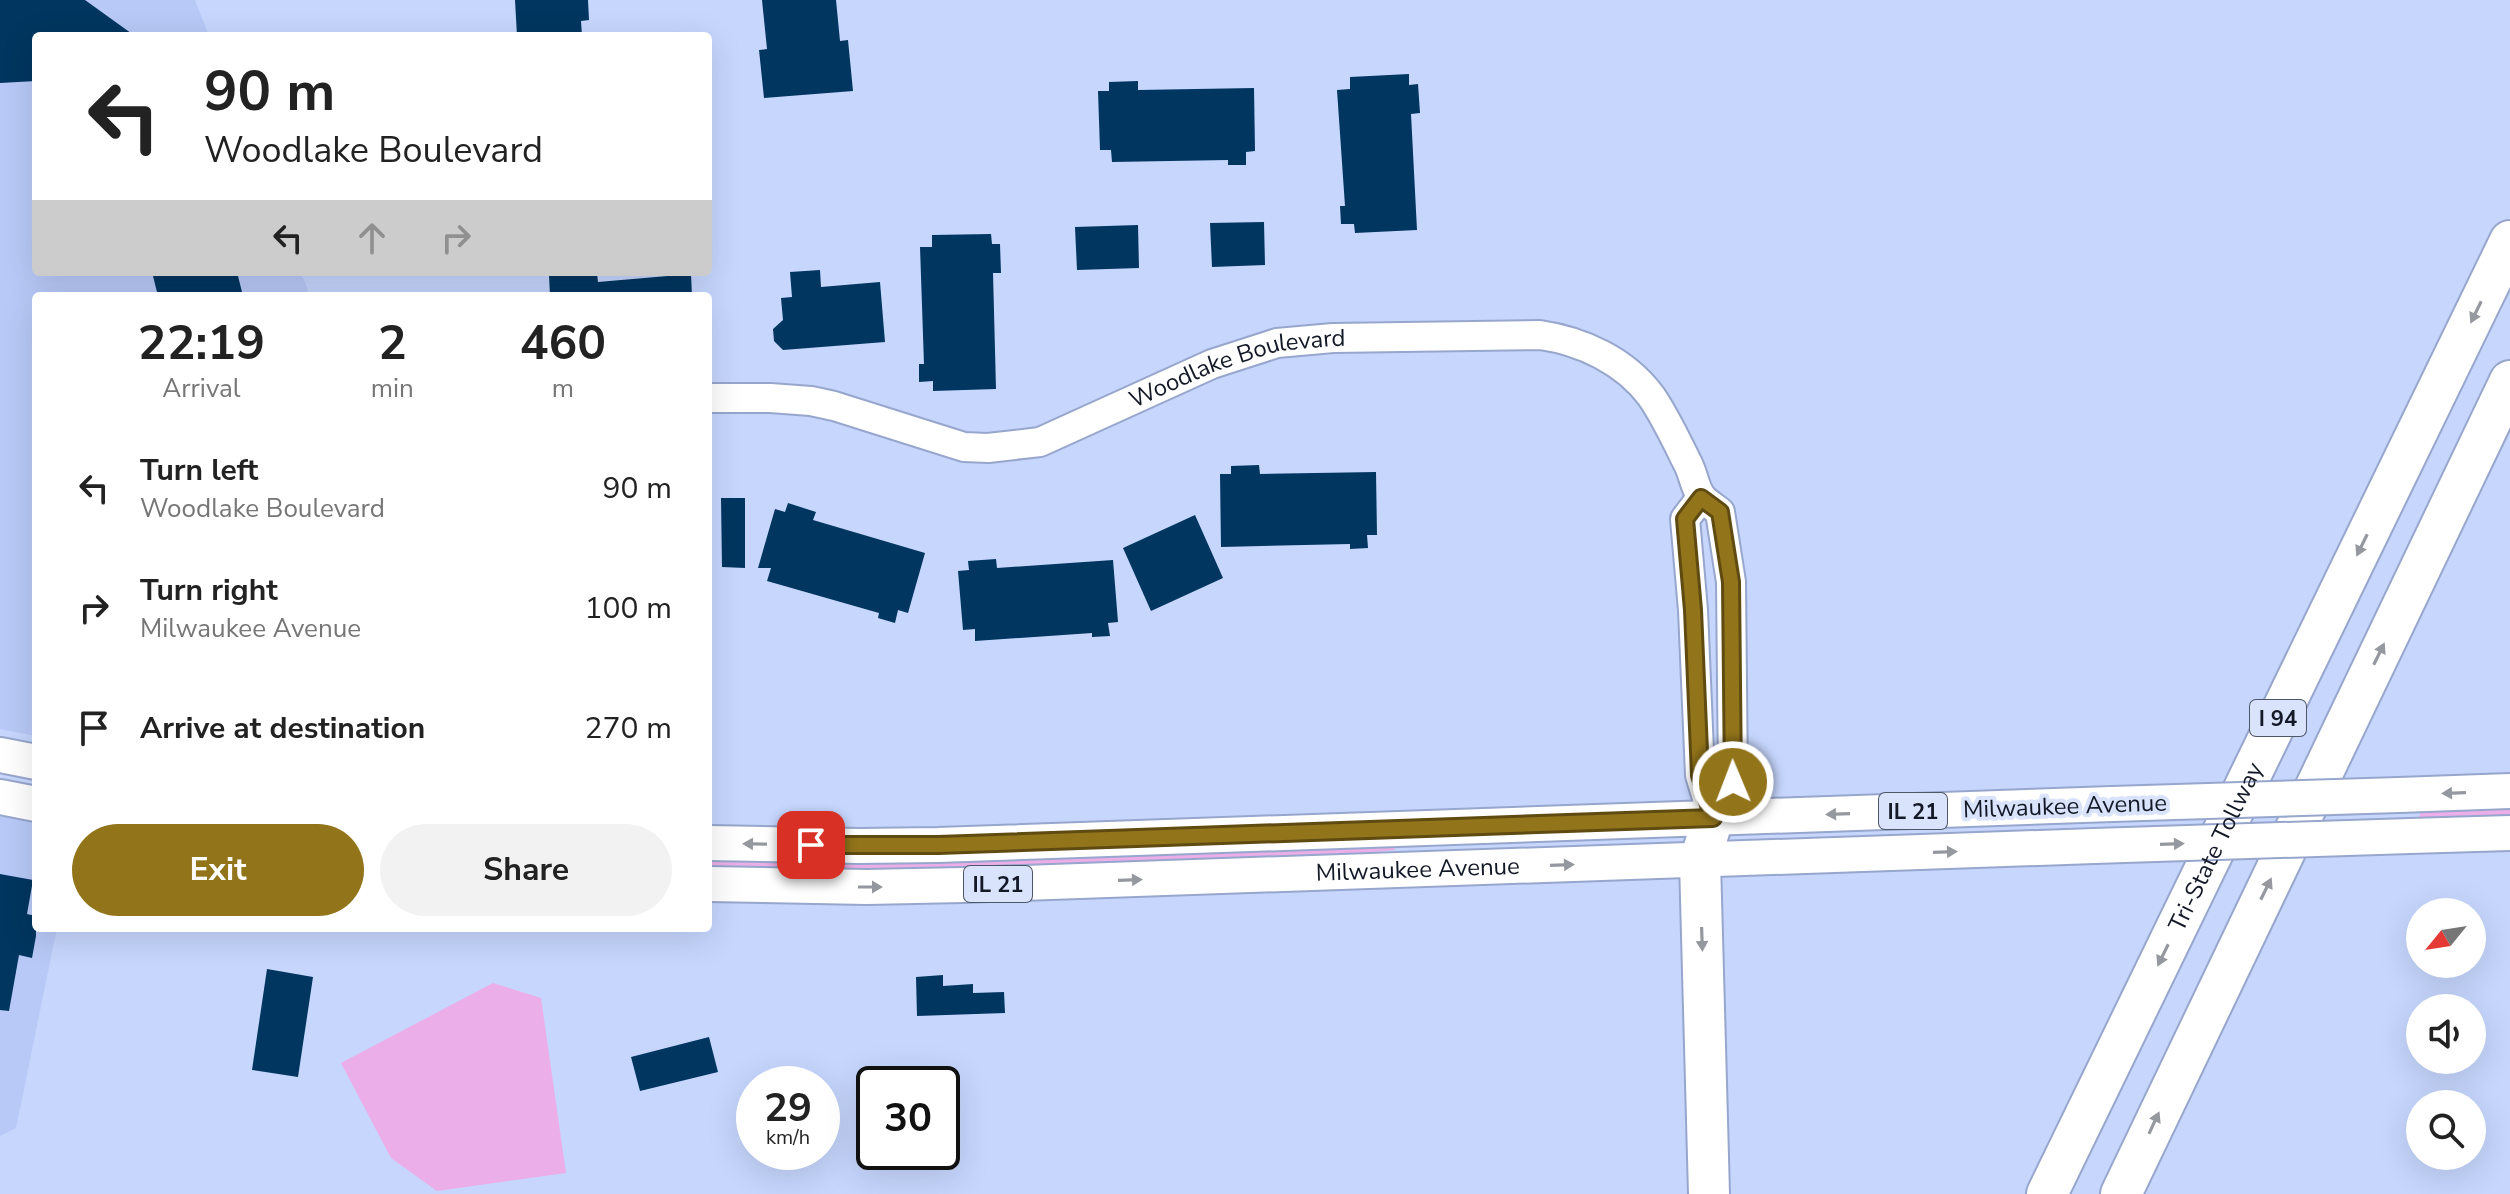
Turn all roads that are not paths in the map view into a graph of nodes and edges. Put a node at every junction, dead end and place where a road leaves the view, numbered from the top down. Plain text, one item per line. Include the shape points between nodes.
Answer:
1 (2510, 241) edge
2 (2510, 381) edge
3 (712, 398) edge
4 (1701, 498) junction
5 (0, 755) edge
6 (32, 761) edge
7 (2510, 791) edge
8 (0, 797) edge
9 (32, 803) edge
10 (1713, 818) junction
11 (2510, 833) edge
12 (712, 843) edge
13 (1700, 861) junction
14 (712, 884) edge
15 (1709, 1194) edge
16 (2047, 1194) edge
17 (2121, 1194) edge

1 -> 16 highway, Tri-State Tollway / I 94
17 -> 2 highway, I 94
3 - 4 street, Woodlake Boulevard via 811,401 964,447 988,448 1040,442 1212,364 1277,343 1540,335 1562,338 1609,358 1642,386 1683,455
4 - 10 street via 1685,519 1700,775
4 - 10 street, Woodlake Boulevard via 1720,512 1731,582 1733,782
5 - 6 main road
7 -> 10 main road, Milwaukee Avenue / IL 21, bridge
8 - 9 main road
10 -> 12 main road, Milwaukee Avenue / IL 21 via 922,845
10 - 13 highway
13 -> 11 main road, Milwaukee Avenue / IL 21, bridge
14 -> 13 main road, Milwaukee Avenue / IL 21 via 963,885
13 -> 15 highway

